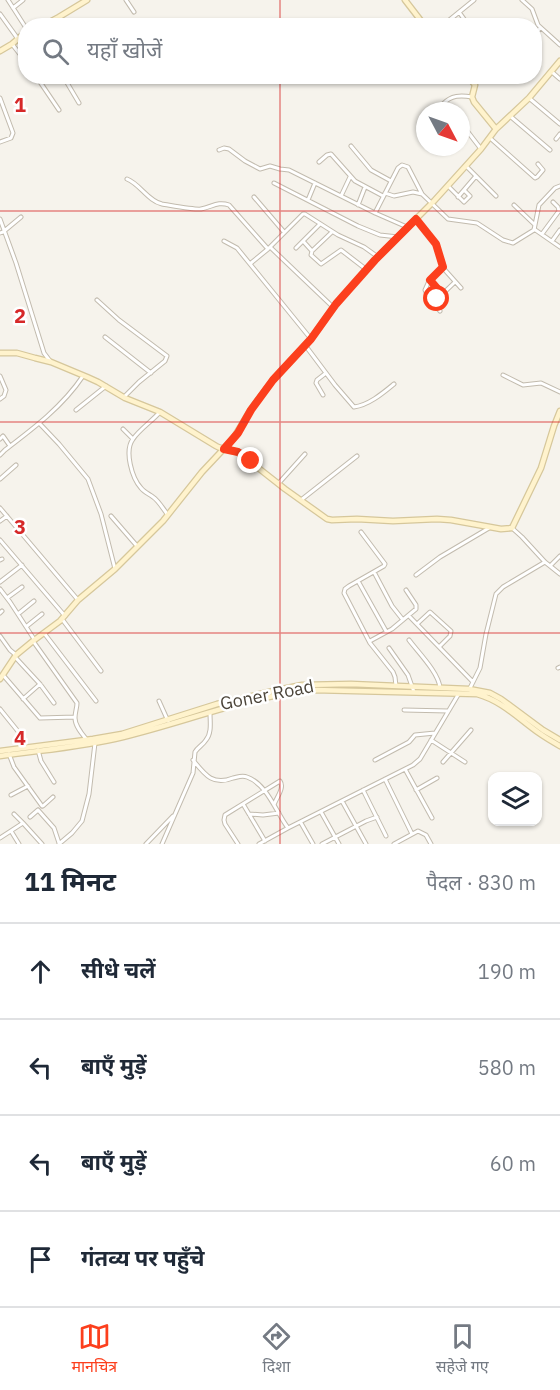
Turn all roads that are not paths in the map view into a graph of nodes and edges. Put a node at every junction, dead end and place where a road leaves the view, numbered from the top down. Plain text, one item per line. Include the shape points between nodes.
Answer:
1 (8, 0) edge
2 (23, 0) edge
3 (87, 0) edge
4 (126, 0) edge
5 (405, 0) edge
6 (474, 0) edge
7 (522, 0) edge
8 (13, 8) junction
9 (134, 12) dead end
10 (459, 12) junction
11 (0, 14) edge
12 (19, 18) edge
13 (57, 18) edge
14 (419, 18) edge
15 (452, 18) edge
16 (463, 18) edge
17 (536, 18) edge
18 (542, 30) edge
19 (18, 39) joint
20 (12, 44) junction
21 (560, 45) edge
22 (0, 51) edge
23 (18, 52) edge
24 (560, 61) edge
25 (552, 72) junction
26 (560, 80) edge
27 (542, 83) edge
28 (41, 84) edge
29 (68, 84) edge
30 (473, 84) edge
31 (541, 84) edge
32 (472, 97) junction
33 (0, 98) edge
34 (529, 98) junction
35 (445, 102) edge
36 (79, 103) dead end
37 (59, 110) dead end
38 (510, 116) junction
39 (560, 124) edge
40 (496, 129) junction
41 (560, 134) edge
42 (470, 135) edge
43 (490, 138) junction
44 (556, 139) dead end
45 (0, 141) edge
46 (351, 146) dead end
47 (481, 149) junction
48 (219, 150) dead end
49 (550, 150) dead end
50 (319, 162) dead end
51 (538, 164) dead end
52 (466, 166) junction
53 (476, 176) junction
54 (350, 177) junction
55 (127, 179) dead end
56 (391, 181) junction
57 (274, 183) dead end
58 (315, 183) junction
59 (448, 186) junction
60 (560, 186) edge
61 (365, 187) junction
62 (464, 190) junction
63 (422, 194) junction
64 (384, 195) junction
65 (341, 196) junction
66 (496, 196) dead end
67 (254, 197) dead end
68 (458, 197) junction
69 (308, 200) junction
70 (553, 202) dead end
71 (432, 203) junction
72 (358, 205) junction
73 (514, 205) dead end
74 (375, 213) junction
75 (21, 217) dead end
76 (0, 219) edge
77 (416, 219) junction
78 (320, 224) junction
79 (408, 227) junction
80 (535, 227) junction
81 (560, 230) edge
82 (2, 232) edge
83 (332, 232) junction
84 (284, 233) junction
85 (542, 234) junction
86 (398, 237) junction
87 (224, 241) dead end
88 (303, 241) junction
89 (552, 241) junction
90 (560, 247) edge
91 (269, 248) junction
92 (296, 248) dead end
93 (312, 250) junction
94 (378, 257) junction
95 (251, 263) junction
96 (443, 267) junction
97 (367, 270) junction
98 (430, 280) junction
99 (455, 282) junction
100 (461, 288) dead end
101 (442, 294) junction
102 (97, 300) dead end
103 (433, 303) junction
104 (334, 308) junction
105 (440, 311) dead end
106 (105, 337) dead end
107 (311, 339) junction
108 (305, 345) junction
109 (0, 353) edge
110 (51, 362) junction
111 (151, 373) junction
112 (326, 373) junction
113 (502, 375) dead end
114 (0, 376) edge
115 (83, 376) junction
116 (394, 384) dead end
117 (106, 386) junction
118 (560, 392) edge
119 (324, 395) dead end
120 (124, 397) junction
121 (0, 399) edge
122 (76, 410) dead end
123 (160, 412) junction
124 (559, 414) edge
125 (40, 424) junction
126 (123, 429) dead end
127 (0, 439) edge
128 (133, 439) junction
129 (10, 446) junction
130 (224, 449) junction
131 (305, 454) dead end
132 (0, 455) edge
133 (357, 456) dead end
134 (16, 465) dead end
135 (0, 479) edge
136 (278, 484) junction
137 (300, 501) junction
138 (0, 508) edge
139 (168, 515) junction
140 (7, 516) junction
141 (111, 516) dead end
142 (0, 521) edge
143 (491, 527) junction
144 (512, 528) junction
145 (361, 532) dead end
146 (0, 540) edge
147 (137, 547) junction
148 (560, 556) edge
149 (545, 562) junction
150 (22, 565) junction
151 (550, 566) junction
152 (116, 569) junction
153 (374, 572) junction
154 (560, 573) edge
155 (416, 575) dead end
156 (358, 581) junction
157 (0, 582) edge
158 (22, 587) dead end
159 (0, 589) edge
160 (406, 590) dead end
161 (8, 598) junction
162 (78, 600) junction
163 (34, 601) dead end
164 (18, 614) junction
165 (42, 614) dead end
166 (409, 616) junction
167 (64, 617) junction
168 (403, 620) junction
169 (417, 624) junction
170 (27, 626) junction
171 (387, 632) junction
172 (44, 633) junction
173 (0, 636) edge
174 (34, 640) junction
175 (409, 640) dead end
176 (370, 641) junction
177 (5, 642) junction
178 (0, 646) edge
179 (439, 647) junction
180 (389, 648) dead end
181 (15, 656) junction
182 (101, 671) dead end
183 (2, 677) edge
184 (473, 681) junction
185 (334, 683) junction
186 (40, 684) junction
187 (396, 686) junction
188 (440, 688) junction
189 (413, 689) junction
190 (334, 690) junction
191 (460, 691) junction
192 (469, 691) junction
193 (23, 699) junction
194 (96, 701) dead end
195 (159, 701) dead end
196 (54, 704) dead end
197 (0, 709) edge
198 (404, 710) dead end
199 (210, 711) junction
200 (448, 711) junction
201 (75, 717) junction
202 (168, 723) junction
203 (471, 730) dead end
204 (435, 733) junction
205 (87, 740) junction
206 (431, 740) junction
207 (560, 740) edge
208 (96, 741) junction
209 (560, 746) edge
210 (26, 750) junction
211 (38, 750) junction
212 (0, 753) edge
213 (452, 753) junction
214 (9, 754) junction
215 (193, 760) junction
216 (375, 760) dead end
217 (443, 762) dead end
218 (465, 762) dead end
219 (405, 769) junction
220 (437, 778) dead end
221 (385, 779) junction
222 (54, 782) dead end
223 (28, 786) junction
224 (264, 790) junction
225 (363, 790) junction
226 (416, 790) junction
227 (11, 795) dead end
228 (53, 797) dead end
229 (342, 801) junction
230 (243, 804) junction
231 (274, 805) junction
232 (42, 806) junction
233 (38, 810) junction
234 (321, 812) junction
235 (279, 813) junction
236 (14, 814) dead end
237 (249, 814) junction
238 (175, 815) junction
239 (30, 816) dead end
240 (377, 817) junction
241 (432, 818) dead end
242 (23, 823) junction
243 (301, 823) junction
244 (356, 826) junction
245 (288, 828) junction
246 (11, 831) junction
247 (412, 834) junction
248 (386, 836) dead end
249 (336, 837) junction
250 (0, 838) edge
251 (63, 840) junction
252 (265, 841) junction
253 (400, 842) edge
254 (19, 844) edge
255 (42, 844) edge
256 (59, 844) edge
257 (66, 844) edge
258 (146, 844) edge
259 (162, 844) edge
260 (238, 844) edge
261 (259, 844) edge
262 (313, 844) edge
263 (322, 844) edge
264 (339, 844) edge
265 (366, 844) edge
266 (394, 844) edge
267 (431, 844) edge

1 - 8 street
2 - 8 street
3 - 13 street
4 - 9 street
5 - 14 street
6 - 10 street
7 - 17 street
8 - 12 street
10 - 15 street
10 - 16 street
11 - 19 street
18 - 21 street
19 - 20 street
20 - 22 street
20 - 23 street
24 - 25 street
25 - 26 street
25 - 27 street
28 - 37 street
29 - 36 street
30 - 32 street
31 - 34 street
32 - 35 street via 458,96
32 - 40 street
33 - 45 street via 13,135
34 - 38 street
34 - 39 street
38 - 40 street
38 - 49 street
40 - 43 street
41 - 44 street
42 - 47 street
43 - 47 street
43 - 51 street via 535,178 543,170
46 - 56 street via 371,170
47 - 52 street
48 - 58 street via 229,149 261,169 270,166 289,170
50 - 54 street via 331,154
52 - 53 street
52 - 59 street
53 - 62 street
53 - 66 street
54 - 61 street
54 - 65 street
55 - 91 street via 162,204 199,209 229,205
56 - 63 street via 404,165
56 - 64 street
57 - 69 street
58 - 65 street
58 - 69 street
59 - 68 street
59 - 71 street
60 - 80 street via 539,205
61 - 64 street
61 - 72 street
62 - 68 street
62 - 68 street via 470,196 466,202
63 - 64 street
63 - 71 street
64 - 74 street
65 - 72 street
67 - 84 street
69 - 86 street via 380,236
70 - 85 street via 559,211
71 - 77 street
71 - 80 street via 448,219 477,223 509,242 530,234
72 - 74 street
73 - 80 street
74 - 79 street
75 - 82 street
76 - 82 street
77 - 79 street
77 - 96 street via 436,244
78 - 83 street
78 - 84 street via 303,214
78 - 88 street
79 - 86 street
80 - 85 street
81 - 89 street
82 - 110 street via 16,263 44,353
83 - 93 street
83 - 94 street
84 - 91 street
85 - 89 street
86 - 94 street
87 - 95 street
88 - 92 street
88 - 93 street
89 - 90 street
91 - 95 street
91 - 104 street
93 - 97 street via 311,255 321,264 341,250
94 - 97 street
95 - 107 street
96 - 98 street
96 - 99 street
97 - 104 street
98 - 101 street
98 - 103 street via 425,290
99 - 100 street
99 - 101 street
101 - 103 street
102 - 111 street via 167,356
103 - 105 street
104 - 107 street
106 - 111 street
107 - 108 street
108 - 112 street
108 - 130 street via 273,380
109 - 110 street
110 - 115 street
111 - 120 street
112 - 116 street via 354,407 374,399
112 - 119 street via 316,383
113 - 118 street via 525,385 541,383
114 - 121 street via 6,390
115 - 117 street
115 - 125 street
117 - 120 street
117 - 122 street
120 - 123 street
123 - 128 street
123 - 130 street
124 - 144 street via 537,477
125 - 129 street
125 - 152 street via 88,479
126 - 128 street
127 - 129 street via 3,436
128 - 139 street via 129,458 135,479
129 - 132 street
130 - 136 street via 238,452
130 - 139 street
131 - 136 street
133 - 137 street
134 - 135 street
136 - 137 street
137 - 143 street via 332,520 437,519
138 - 140 street
139 - 147 street
140 - 142 street
140 - 162 street
141 - 147 street
143 - 144 street
143 - 155 street via 451,549
144 - 149 street
145 - 153 street via 385,562
146 - 150 street
147 - 152 street
148 - 151 street
149 - 151 street
149 - 184 street via 496,594 480,668
150 - 157 street
150 - 167 street
151 - 154 street
152 - 162 street
153 - 156 street
153 - 168 street
156 - 171 street
156 - 176 street via 344,593
158 - 161 street
159 - 161 street
160 - 166 street via 416,605
161 - 164 street
162 - 167 street
163 - 164 street
164 - 170 street
165 - 170 street
166 - 168 street
166 - 169 street
167 - 172 street
167 - 182 street
168 - 171 street
169 - 179 street
169 - 179 street via 430,612 451,631
170 - 174 street
171 - 176 street
172 - 174 street
172 - 194 street
173 - 177 street
174 - 181 street
174 - 201 street via 77,703
175 - 188 street via 436,676
176 - 187 street via 393,672
177 - 178 street
177 - 181 street
179 - 184 street
180 - 189 street
181 - 183 street
181 - 186 street
183 - 193 street
184 - 192 street
185 - 187 street, Goner Road
185 - 190 street
185 - 202 street, Goner Road via 282,688 216,704
186 - 193 street
186 - 196 street
187 - 189 street, Goner Road
188 - 189 street, Goner Road
188 - 191 street, Goner Road
189 - 190 street, Goner Road
189 - 191 street, Goner Road
190 - 199 street, Goner Road via 289,692
191 - 192 street, Goner Road
191 - 200 street
192 - 207 street, Goner Road via 490,693
192 - 209 street, Goner Road via 499,703
193 - 201 street via 40,718
195 - 202 street
197 - 210 street via 21,735
198 - 200 street
199 - 202 street, Goner Road
199 - 215 street via 209,736
200 - 204 street
201 - 205 street
202 - 208 street, Goner Road
203 - 213 street
204 - 206 street
204 - 216 street via 415,735
205 - 208 street, Goner Road
205 - 210 street, Goner Road
206 - 213 street
206 - 219 street via 417,762
208 - 211 street, Goner Road
208 - 251 street via 82,821
210 - 211 street, Goner Road
210 - 212 street, Goner Road
210 - 214 street, Goner Road
211 - 222 street
212 - 214 street, Goner Road
213 - 217 street
213 - 218 street
214 - 223 street
215 - 224 street via 210,778 221,782 247,777
215 - 238 street via 193,773
219 - 221 street
219 - 226 street
220 - 226 street
221 - 225 street
221 - 247 street
223 - 227 street
223 - 232 street
224 - 230 street
224 - 231 street
224 - 231 street via 281,782
225 - 229 street
225 - 240 street
226 - 241 street
228 - 232 street
229 - 234 street
229 - 244 street
230 - 237 street
230 - 260 street via 224,818
231 - 235 street
232 - 233 street
233 - 239 street
233 - 256 street via 54,828
234 - 243 street
234 - 249 street
235 - 237 street
235 - 245 street
236 - 242 street
237 - 252 street
238 - 258 street
238 - 259 street
240 - 244 street
240 - 248 street
242 - 246 street
242 - 255 street
243 - 245 street
243 - 262 street
244 - 249 street
244 - 265 street
245 - 252 street
246 - 250 street
246 - 254 street
247 - 253 street
247 - 267 street via 422,832
249 - 263 street
249 - 264 street
251 - 256 street
251 - 257 street
252 - 261 street
253 - 266 street

